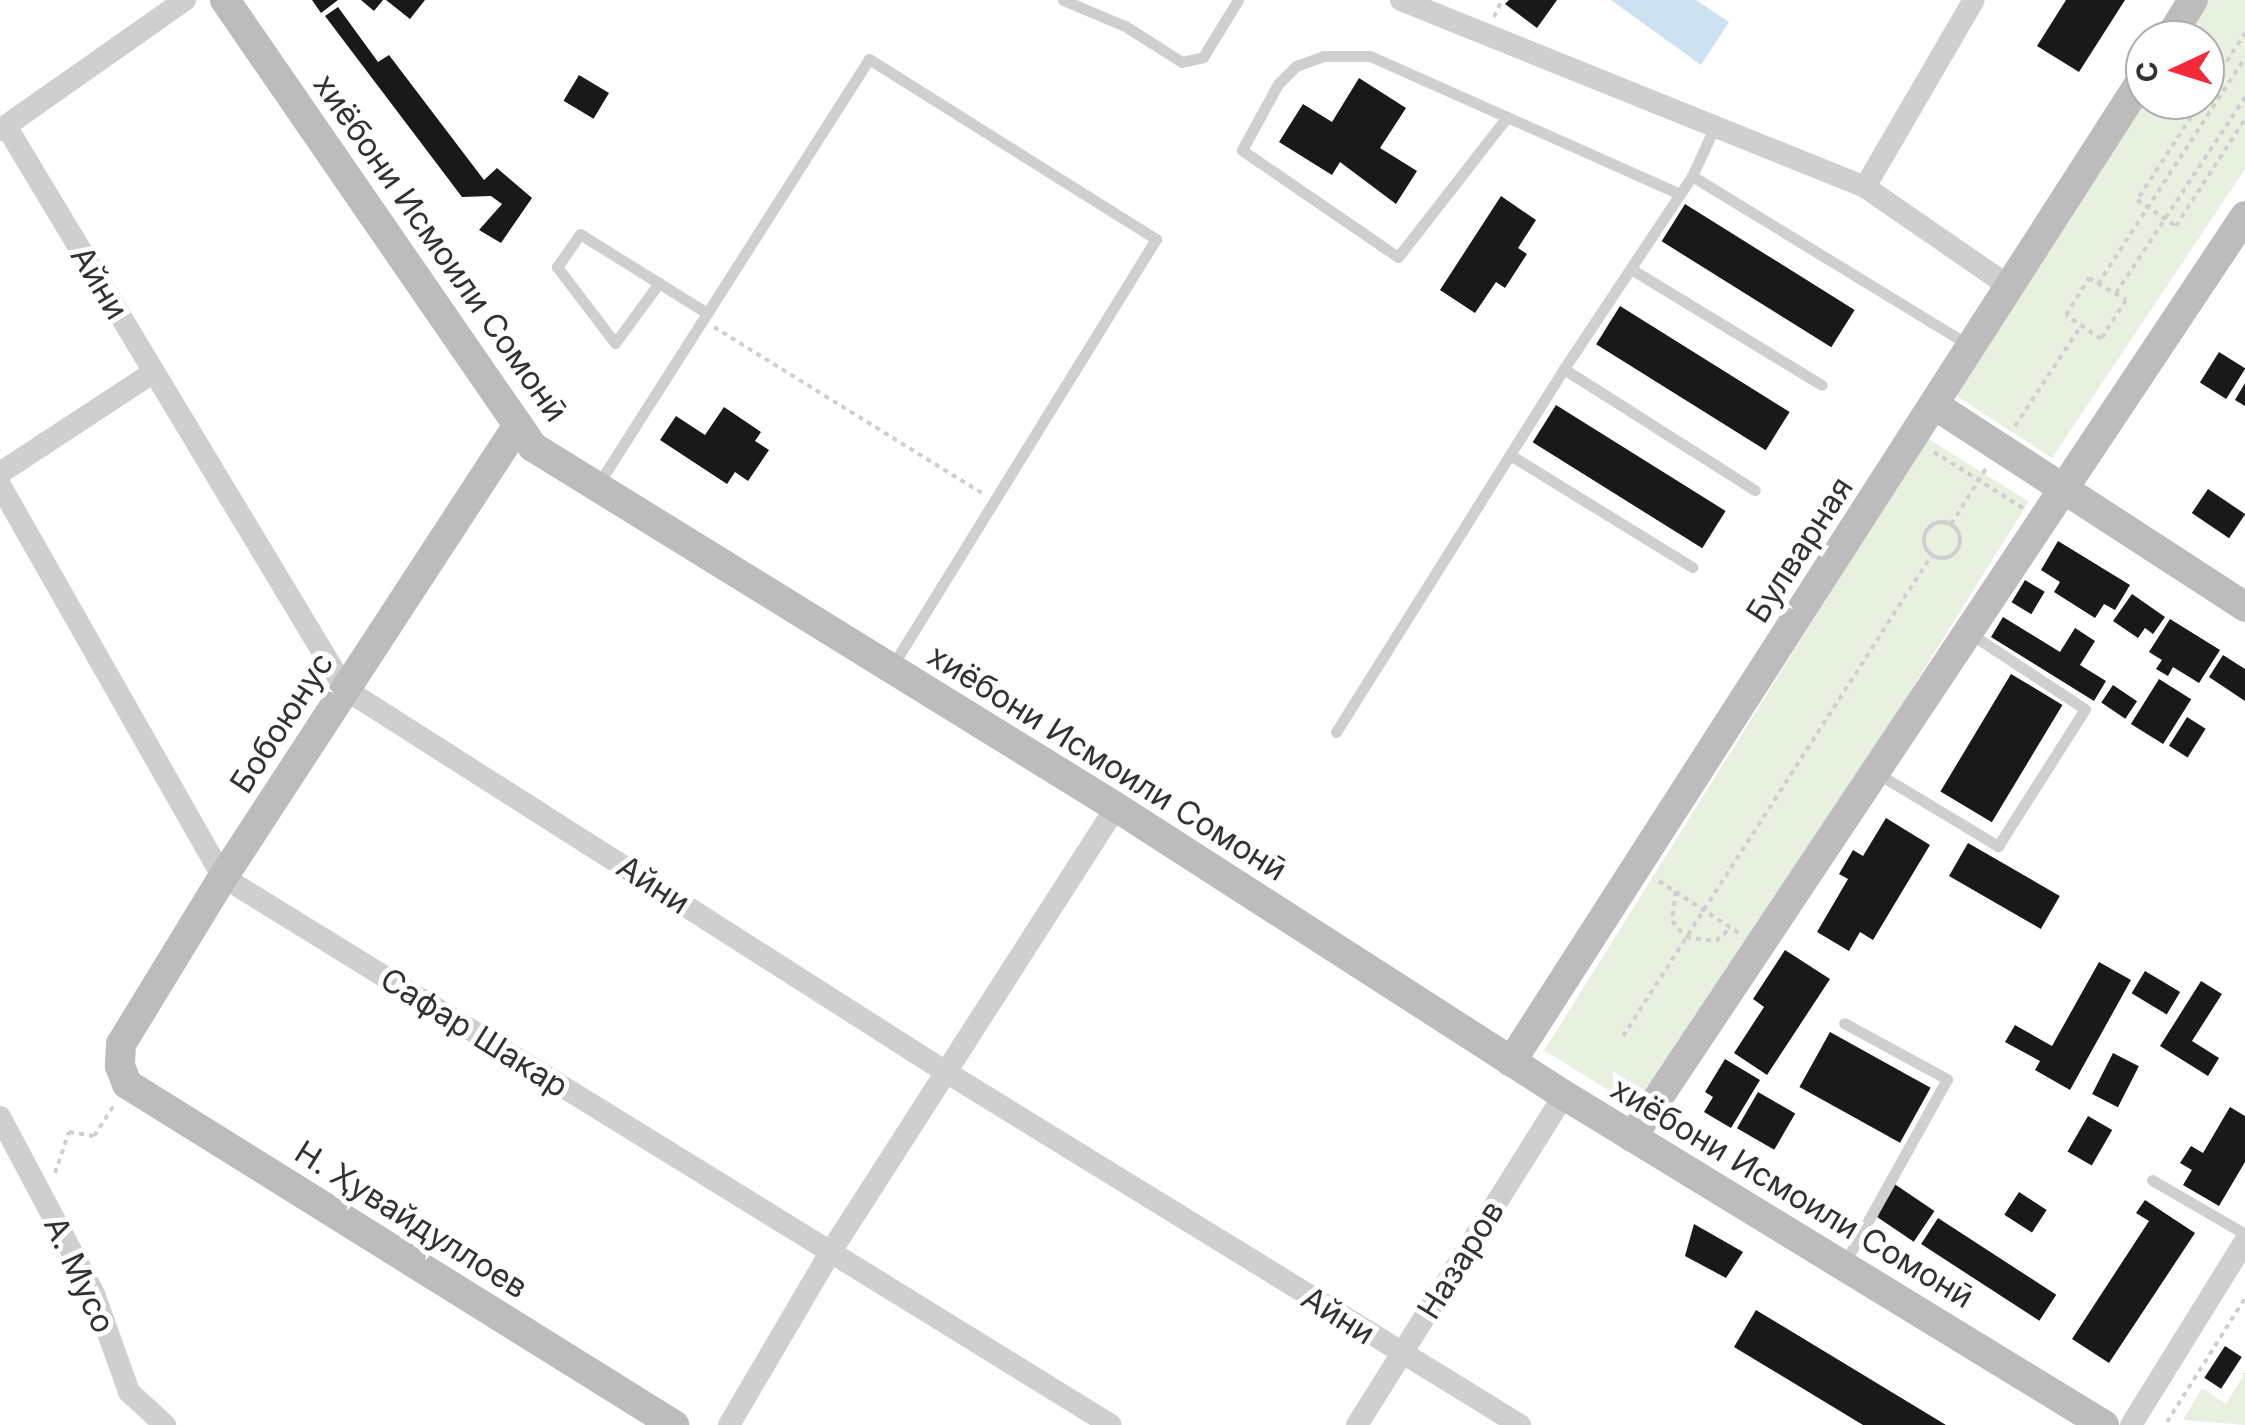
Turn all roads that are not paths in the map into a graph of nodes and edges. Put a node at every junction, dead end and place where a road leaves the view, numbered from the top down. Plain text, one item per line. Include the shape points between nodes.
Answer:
1 (185, 0) edge
2 (224, 0) edge
3 (1063, 0) edge
4 (1238, 0) edge
5 (1401, 0) edge
6 (1974, 0) edge
7 (2125, 107) edge
8 (1507, 117) junction
9 (3, 128) edge
10 (1714, 128) junction
11 (1692, 176) junction
12 (1865, 186) junction
13 (1680, 194) junction
14 (2245, 216) edge
15 (1630, 268) junction
16 (660, 283) junction
17 (2010, 287) junction
18 (705, 316) junction
19 (1973, 347) junction
20 (1564, 369) junction
21 (152, 372) junction
22 (1822, 385) dead end
23 (1936, 406) junction
24 (518, 424) junction
25 (1510, 455) junction
26 (0, 473) edge
27 (0, 485) edge
28 (596, 486) junction
29 (1755, 490) dead end
30 (2062, 491) junction
31 (1692, 567) dead end
32 (2245, 607) edge
33 (1968, 632) junction
34 (891, 668) junction
35 (346, 689) junction
36 (1336, 732) dead end
37 (1875, 772) junction
38 (1116, 807) junction
39 (222, 877) junction
40 (1844, 1023) dead end
41 (1512, 1062) junction
42 (946, 1072) junction
43 (124, 1075) joint
44 (1564, 1095) junction
45 (0, 1117) edge
46 (1632, 1136) junction
47 (2152, 1180) dead end
48 (2245, 1234) edge
49 (2245, 1241) edge
50 (830, 1253) junction
51 (1844, 1266) junction
52 (1402, 1356) junction
53 (165, 1425) edge
54 (674, 1425) edge
55 (728, 1425) edge
56 (1110, 1425) edge
57 (1357, 1425) edge
58 (1520, 1425) edge
59 (2104, 1425) edge
60 (2130, 1425) edge

1 - 9 street
2 - 24 street, хиёбони Исмоили Сомонӣ
3 - 4 lane via 1124,26 1182,62 1203,57
5 - 10 street
6 - 12 street
7 - 17 street, Булварная
8 - 8 lane via 1370,56 1323,56 1296,66 1278,84 1242,150 1398,258
8 - 13 lane
9 - 21 street, Айни
10 - 11 lane
10 - 12 street
11 - 13 lane
11 - 19 lane
12 - 17 street
13 - 15 lane
14 - 30 street
15 - 20 lane
15 - 22 lane
16 - 16 lane via 580,234 557,268 615,344
16 - 18 lane
17 - 19 street, Булварная
18 - 28 lane
18 - 34 lane via 869,59 1156,240
19 - 23 street, Булварная
20 - 25 lane
20 - 29 lane
21 - 26 street
21 - 35 street, Айни
23 - 30 street
23 - 41 street, Булварная
24 - 28 street, хиёбони Исмоили Сомонӣ via 533,447
24 - 35 street, Бобоюнус
25 - 31 lane
25 - 36 lane
27 - 39 street, Сафар Шакар
28 - 34 street, хиёбони Исмоили Сомонӣ
30 - 32 street
30 - 33 street
33 - 37 street
33 - 37 lane via 2085,709 1998,846
34 - 38 street, хиёбони Исмоили Сомонӣ
35 - 39 street, Бобоюнус
35 - 42 street, Айни
37 - 46 street
38 - 41 street, хиёбони Исмоили Сомонӣ
38 - 42 street
39 - 43 street, Бобоюнус via 121,1044
39 - 50 street, Сафар Шакар
40 - 51 lane via 1947,1079
41 - 44 street, хиёбони Исмоили Сомонӣ
42 - 50 street
42 - 52 street, Айни
43 - 54 street, Н. Ҳувайдуллоев
44 - 46 street, хиёбони Исмоили Сомонӣ
44 - 52 street, Назаров
45 - 53 street, А. Мусо via 94,1294 130,1392
46 - 51 street, хиёбони Исмоили Сомонӣ
47 - 48 lane
49 - 60 street
50 - 55 street
50 - 56 street, Сафар Шакар
51 - 59 street, хиёбони Исмоили Сомонӣ
52 - 57 street, Назаров
52 - 58 street, Айни

